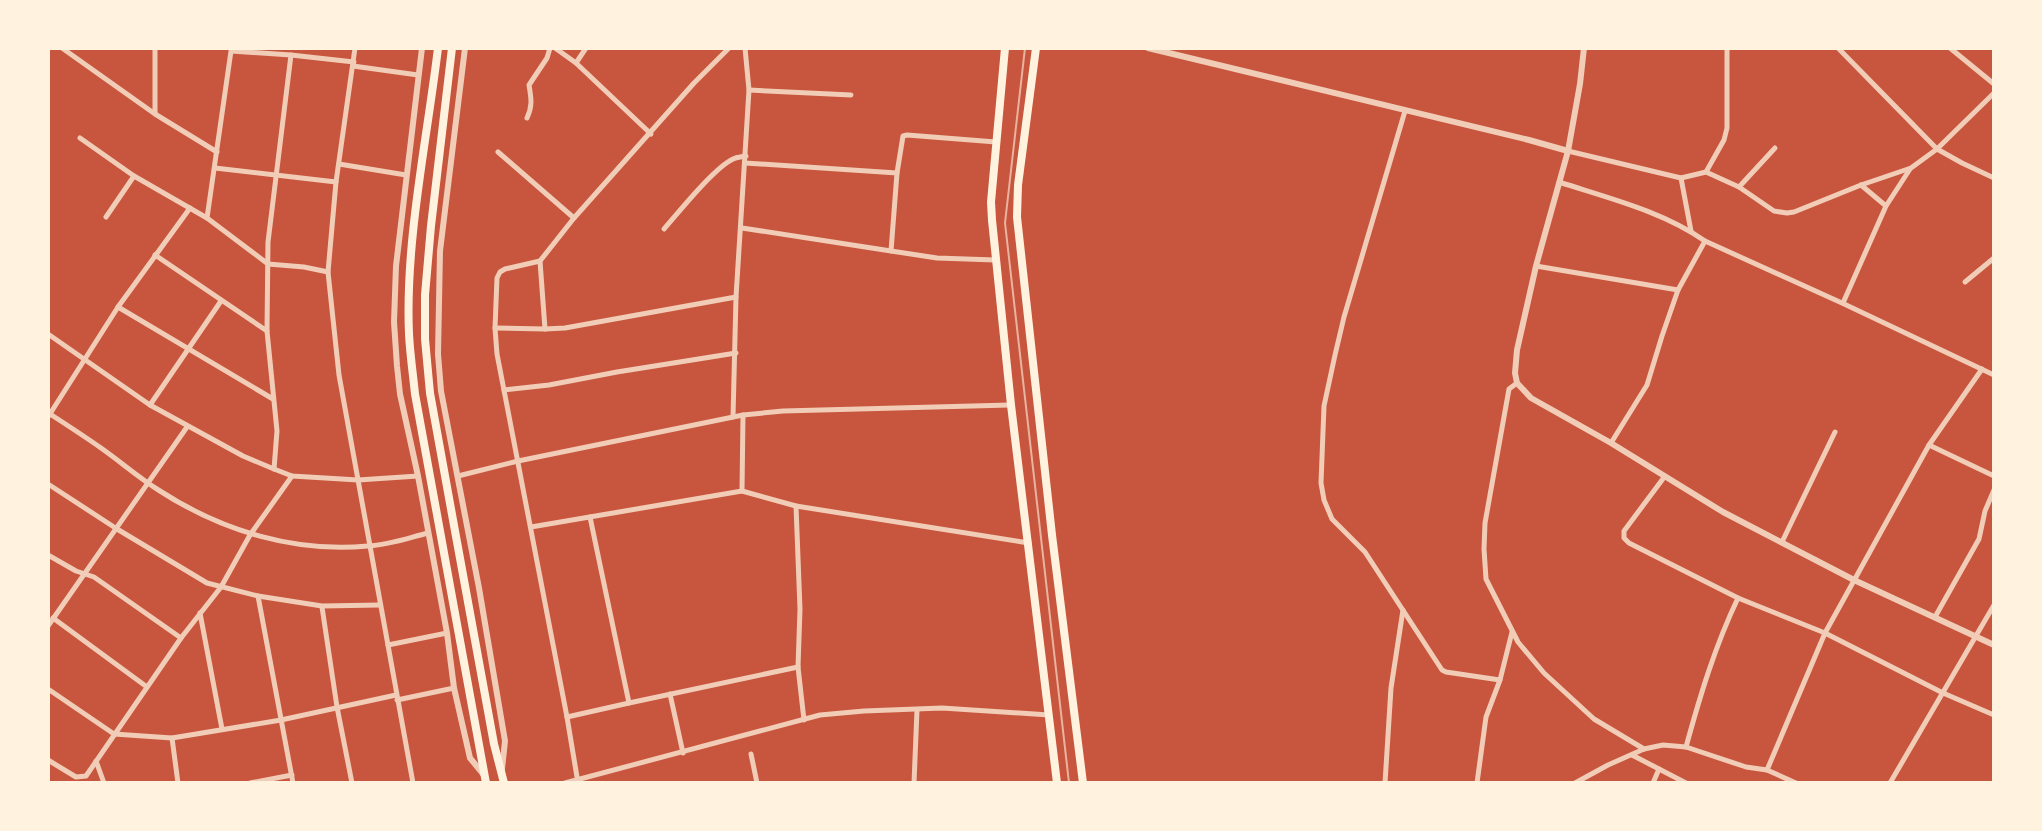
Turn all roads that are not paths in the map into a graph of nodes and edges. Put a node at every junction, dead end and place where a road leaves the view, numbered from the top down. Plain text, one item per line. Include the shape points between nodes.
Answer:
1 (62, 48) edge
2 (155, 48) edge
3 (355, 48) edge
4 (422, 48) edge
5 (438, 48) edge
6 (452, 48) edge
7 (465, 48) edge
8 (553, 48) edge
9 (586, 48) edge
10 (729, 48) edge
11 (745, 48) edge
12 (1005, 48) edge
13 (1036, 48) edge
14 (1148, 48) edge
15 (1584, 48) edge
16 (1727, 48) edge
17 (1838, 48) edge
18 (1950, 48) edge
19 (232, 50) edge
20 (291, 55) junction
21 (576, 63) junction
22 (353, 64) junction
23 (418, 75) junction
24 (1994, 84) edge
25 (749, 90) junction
26 (1994, 93) edge
27 (851, 95) dead end
28 (1405, 111) junction
29 (155, 114) junction
30 (527, 118) dead end
31 (651, 134) junction
32 (80, 138) dead end
33 (996, 142) junction
34 (1775, 148) dead end
35 (1937, 149) junction
36 (1568, 151) junction
37 (217, 152) junction
38 (498, 152) dead end
39 (746, 159) junction
40 (339, 164) junction
41 (215, 168) junction
42 (1911, 168) junction
43 (1706, 172) junction
44 (897, 173) junction
45 (276, 174) junction
46 (406, 175) junction
47 (134, 176) junction
48 (1681, 178) junction
49 (1994, 178) edge
50 (336, 182) junction
51 (1559, 182) junction
52 (1861, 185) junction
53 (1739, 187) junction
54 (1886, 206) junction
55 (190, 208) junction
56 (106, 217) dead end
57 (207, 218) junction
58 (574, 218) junction
59 (742, 228) junction
60 (664, 229) dead end
61 (1691, 231) junction
62 (1705, 241) junction
63 (891, 251) junction
64 (155, 255) junction
65 (1994, 258) edge
66 (995, 260) junction
67 (540, 261) junction
68 (268, 264) junction
69 (1536, 266) junction
70 (328, 272) junction
71 (1965, 282) dead end
72 (1678, 290) junction
73 (736, 297) junction
74 (221, 301) junction
75 (1842, 303) junction
76 (118, 307) junction
77 (495, 328) junction
78 (545, 329) junction
79 (267, 331) junction
80 (48, 334) edge
81 (189, 350) junction
82 (736, 353) junction
83 (85, 359) junction
84 (1982, 369) junction
85 (1993, 372) edge
86 (1517, 383) junction
87 (504, 390) junction
88 (274, 400) junction
89 (150, 405) junction
90 (1011, 405) junction
91 (49, 415) edge
92 (743, 415) junction
93 (733, 417) junction
94 (187, 426) junction
95 (1835, 432) dead end
96 (1611, 443) junction
97 (1929, 445) junction
98 (518, 461) junction
99 (274, 469) junction
100 (292, 476) junction
101 (418, 476) junction
102 (458, 476) junction
103 (1665, 476) junction
104 (1994, 476) edge
105 (358, 480) junction
106 (148, 482) junction
107 (48, 484) edge
108 (1994, 490) edge
109 (742, 491) junction
110 (796, 506) junction
111 (590, 517) junction
112 (531, 527) junction
113 (117, 529) junction
114 (428, 533) junction
115 (250, 535) junction
116 (1782, 542) junction
117 (1029, 543) junction
118 (370, 546) junction
119 (48, 555) edge
120 (84, 573) junction
121 (1854, 580) junction
122 (221, 587) junction
123 (258, 596) junction
124 (1738, 598) junction
125 (380, 605) junction
126 (1994, 605) edge
127 (322, 606) junction
128 (1403, 610) junction
129 (200, 613) junction
130 (1935, 617) junction
131 (53, 618) junction
132 (48, 626) edge
133 (1512, 631) junction
134 (447, 633) junction
135 (1825, 633) junction
136 (1976, 637) junction
137 (181, 638) junction
138 (388, 645) junction
139 (1994, 645) edge
140 (798, 667) junction
141 (1500, 680) junction
142 (147, 687) junction
143 (454, 688) junction
144 (48, 689) edge
145 (1943, 693) junction
146 (670, 694) junction
147 (397, 698) junction
148 (629, 703) junction
149 (337, 707) junction
150 (917, 710) junction
151 (1050, 715) junction
152 (1994, 715) edge
153 (567, 717) junction
154 (281, 720) junction
155 (804, 720) junction
156 (222, 729) junction
157 (114, 734) junction
158 (172, 738) junction
159 (1686, 747) junction
160 (1644, 749) junction
161 (683, 753) junction
162 (751, 754) dead end
163 (1632, 755) junction
164 (48, 760) edge
165 (96, 760) junction
166 (1659, 769) junction
167 (1767, 770) junction
168 (501, 773) junction
169 (292, 775) junction
170 (485, 779) edge
171 (578, 782) edge
172 (104, 783) edge
173 (178, 783) edge
174 (250, 783) edge
175 (293, 783) edge
176 (352, 783) edge
177 (413, 783) edge
178 (504, 783) edge
179 (565, 783) edge
180 (757, 783) edge
181 (914, 783) edge
182 (1057, 783) edge
183 (1083, 783) edge
184 (1385, 783) edge
185 (1477, 783) edge
186 (1575, 783) edge
187 (1653, 783) edge
188 (1686, 783) edge
189 (1796, 783) edge
190 (1890, 783) edge

1 - 29 street
2 - 29 street
3 - 22 street
4 - 23 street
5 - 170 main road via 415,225 409,332 415,394
6 - 168 main road via 431,226 425,339 430,393
7 - 102 street via 438,293 439,378
8 - 21 street
8 - 30 street via 529,85
9 - 21 street
10 - 31 street
11 - 25 street
12 - 33 main road
13 - 183 main road via 1017,217
14 - 28 street
15 - 36 street
16 - 43 street via 1727,128
17 - 35 street
18 - 24 street
19 - 20 street
19 - 37 street
20 - 22 street
20 - 45 street
21 - 31 street
22 - 23 street
22 - 40 street
23 - 46 street
25 - 27 street
25 - 39 street
26 - 35 street
28 - 36 street
28 - 128 street via 1335,355 1324,406 1321,483 1332,519 1365,552
29 - 37 street
31 - 58 street
32 - 47 street
33 - 44 street via 903,136
33 - 66 main road via 991,202
34 - 53 street
35 - 42 street
35 - 49 street
36 - 48 street
36 - 51 street
37 - 41 street
38 - 58 street
39 - 44 street
39 - 59 street
39 - 60 street via 725,165
40 - 46 street
40 - 50 street
41 - 45 street
41 - 57 street
42 - 52 street
42 - 54 street
43 - 48 street
43 - 53 street
44 - 63 street
45 - 50 street
45 - 68 street
46 - 101 street via 394,322 400,394
47 - 55 street
47 - 56 street
48 - 61 street
50 - 70 street
51 - 61 street
51 - 69 street
52 - 53 street via 1787,213 1774,211
52 - 54 street
54 - 75 street
55 - 57 street
55 - 64 street
57 - 68 street
58 - 67 street
59 - 63 street
59 - 73 street
61 - 62 street
62 - 72 street
62 - 75 street
63 - 66 street
64 - 74 street
64 - 76 street
65 - 71 street
66 - 90 main road
67 - 77 street via 500,272
67 - 78 street
68 - 70 street
68 - 79 street
69 - 72 street
69 - 86 street via 1515,363
70 - 105 street
72 - 96 street via 1647,385
73 - 78 street
73 - 82 street
74 - 79 street
74 - 81 street
75 - 84 street
76 - 81 street
76 - 83 street
77 - 78 street
77 - 87 street
79 - 88 street
80 - 83 street
81 - 88 street
81 - 89 street
82 - 87 street
82 - 93 street
83 - 89 street
83 - 91 street
84 - 85 street
84 - 97 street
86 - 96 street via 1531,398
86 - 133 street via 1509,389 1484,549 1486,579
87 - 98 street
88 - 99 street
89 - 94 street
90 - 92 street
90 - 117 main road
91 - 106 street
92 - 93 street
92 - 109 street
93 - 98 street
94 - 99 street
94 - 106 street
95 - 116 street
96 - 103 street
97 - 104 street
97 - 121 street
98 - 102 street
98 - 112 street
99 - 100 street
100 - 105 street
100 - 115 street
101 - 105 street
101 - 114 street
102 - 168 street via 505,741
103 - 116 street
103 - 124 street via 1624,538
105 - 118 street
106 - 113 street
106 - 115 street
107 - 113 street
108 - 130 street via 1979,539
109 - 110 street
109 - 111 street
110 - 117 street
110 - 140 street
111 - 112 street
111 - 148 street
112 - 153 street
113 - 120 street
113 - 122 street
114 - 118 street
114 - 134 street
115 - 118 street via 300,546
115 - 122 street
116 - 121 street
117 - 151 main road
118 - 125 street
119 - 120 street
120 - 131 street
120 - 137 street
121 - 130 street
121 - 135 street
122 - 123 street
122 - 129 street
123 - 127 street
123 - 154 street
124 - 135 street
124 - 159 street via 1721,633
125 - 127 street
125 - 138 street
126 - 136 street
127 - 149 street
128 - 141 street via 1442,670
128 - 184 street
129 - 137 street
129 - 156 street
130 - 136 street
131 - 132 street
131 - 142 street
133 - 141 street
133 - 160 street via 1568,696
134 - 138 street
134 - 143 street
135 - 145 street
135 - 167 street
136 - 139 street
136 - 145 street
137 - 142 street
138 - 147 street
140 - 146 street
140 - 155 street
141 - 185 street via 1486,717
142 - 157 street
143 - 147 street
143 - 170 street via 470,758
144 - 157 street
145 - 152 street
145 - 190 street
146 - 148 street
146 - 161 street
147 - 149 street
147 - 177 street
148 - 153 street
149 - 154 street
149 - 176 street
150 - 151 street
150 - 155 street
150 - 181 street
151 - 182 main road
153 - 171 street
154 - 156 street
154 - 169 street
155 - 161 street
156 - 158 street
157 - 158 street
157 - 165 street
158 - 173 street
159 - 160 street
159 - 167 street
160 - 163 street
161 - 171 street
162 - 180 street
163 - 166 street
163 - 186 street
164 - 165 street via 82,778
165 - 172 street
166 - 187 street
166 - 188 street
167 - 189 street
168 - 178 main road
169 - 174 street
169 - 175 street
171 - 179 street

